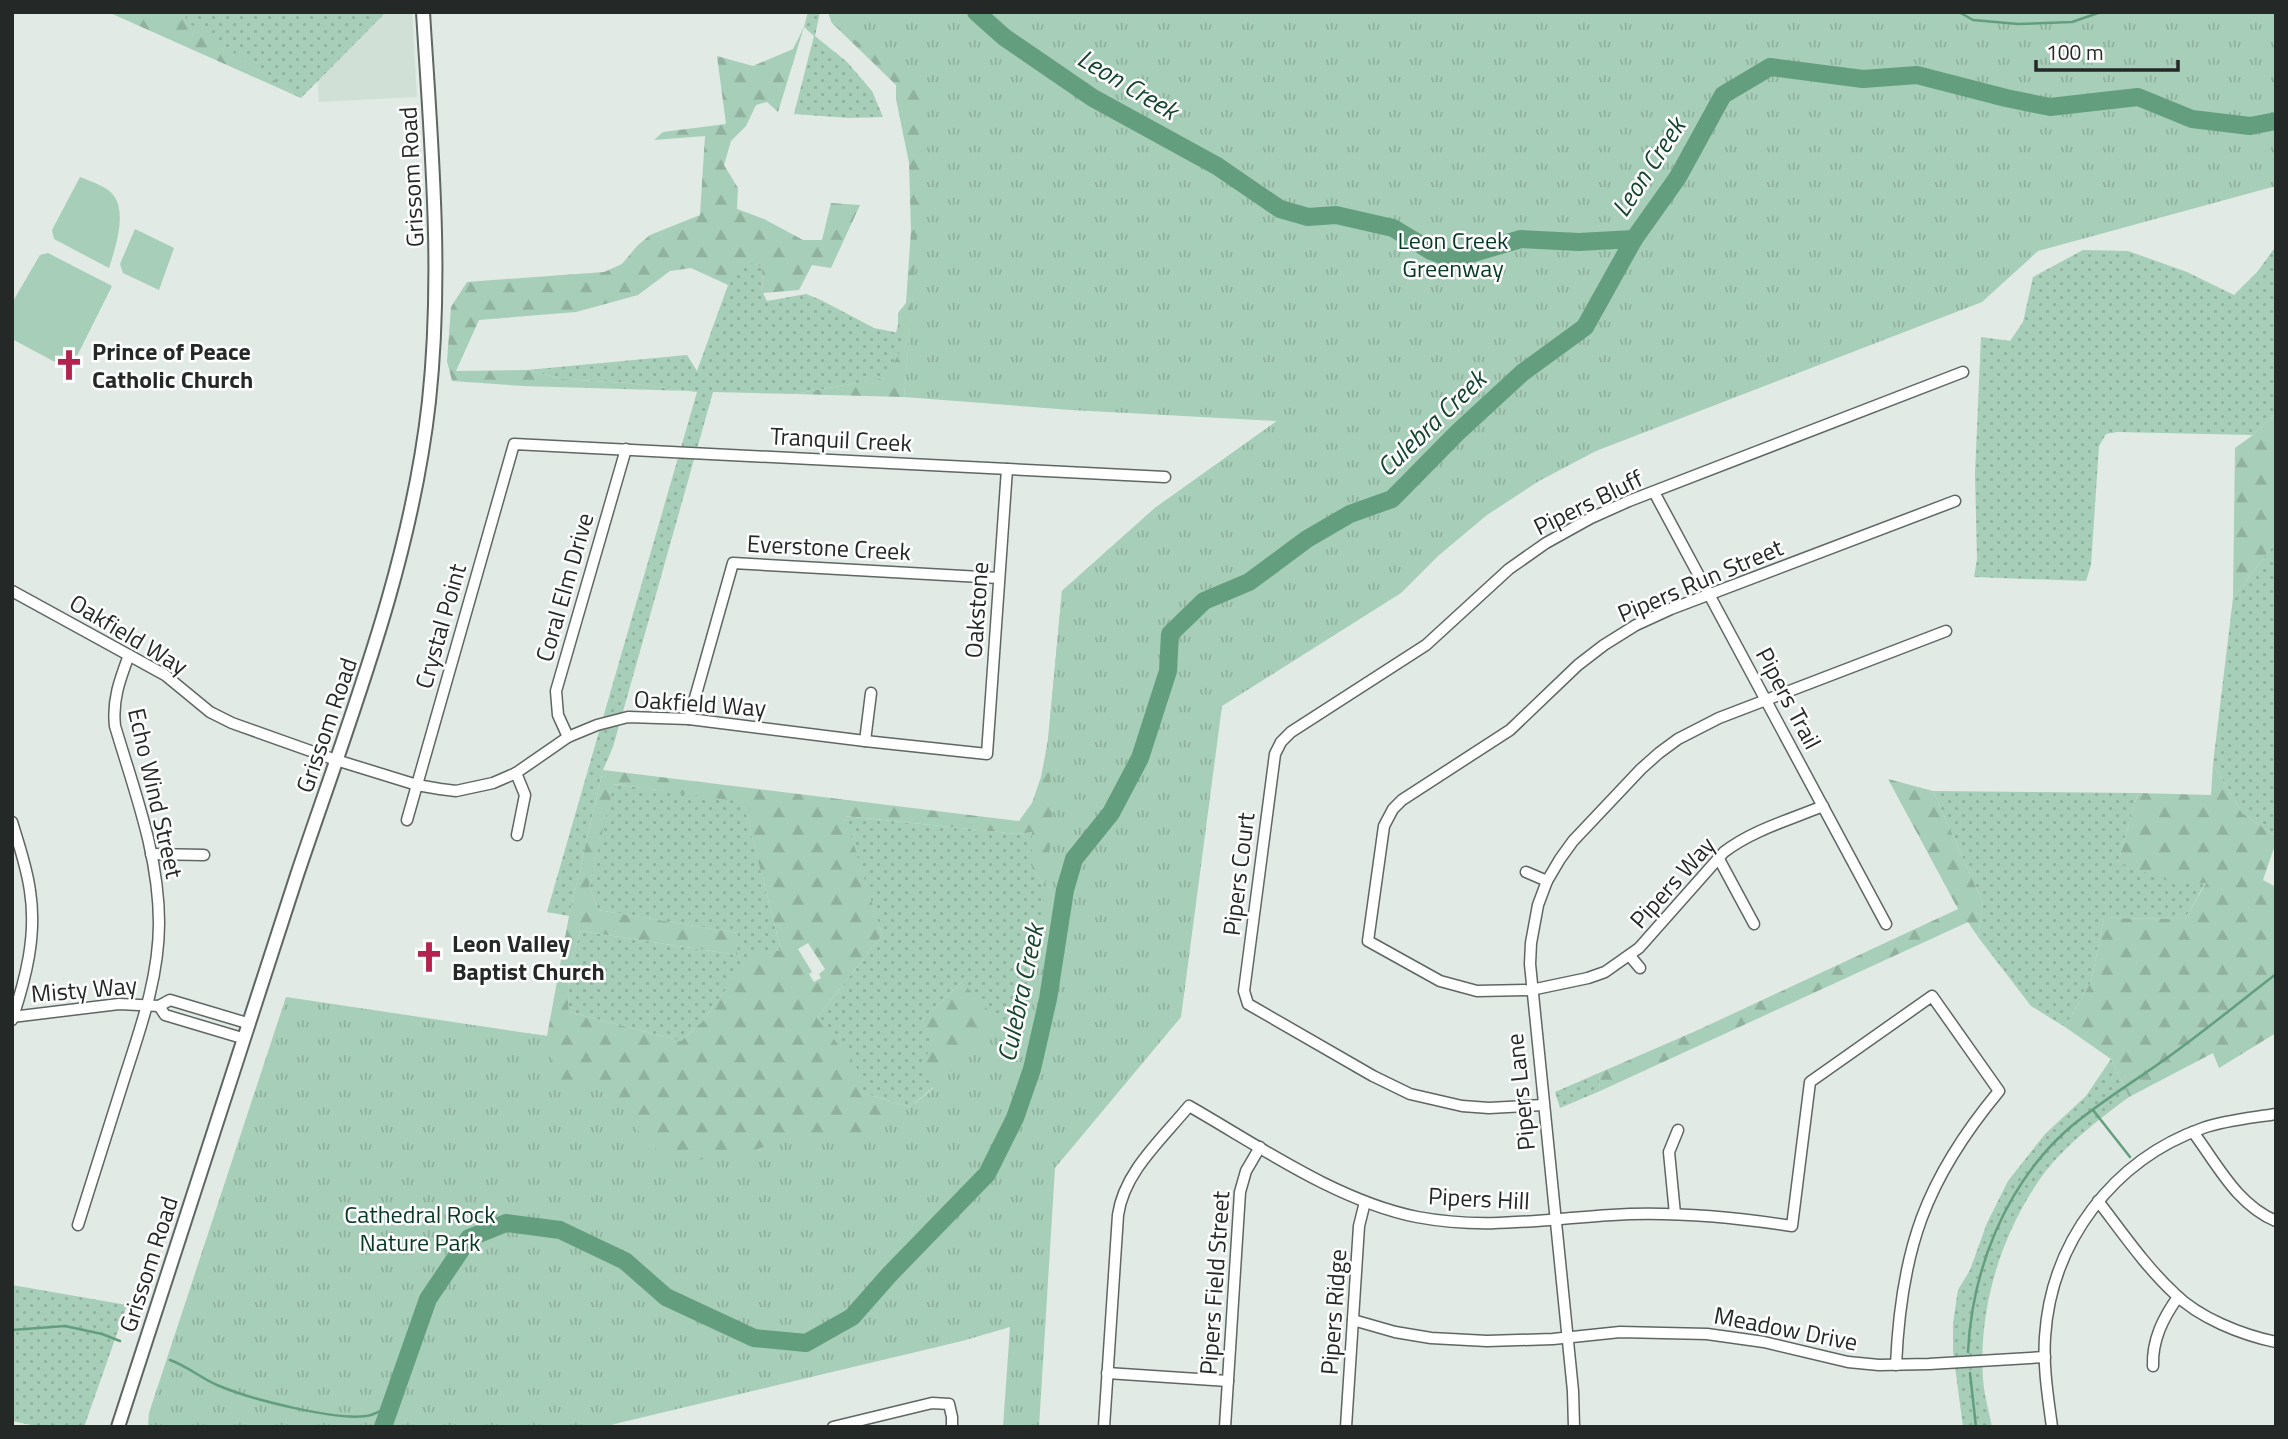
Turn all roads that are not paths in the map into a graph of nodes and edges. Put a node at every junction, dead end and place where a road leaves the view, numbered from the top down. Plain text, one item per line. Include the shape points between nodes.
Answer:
1 (424, 12) edge
2 (1963, 372) dead end
3 (514, 444) joint
4 (626, 449) junction
5 (1007, 469) junction
6 (1165, 477) dead end
7 (1654, 492) junction
8 (1955, 501) dead end
9 (999, 578) junction
10 (14, 592) edge
11 (1710, 595) junction
12 (12, 605) edge
13 (1946, 631) dead end
14 (129, 655) junction
15 (871, 692) dead end
16 (1767, 701) junction
17 (689, 719) junction
18 (568, 737) junction
19 (865, 741) junction
20 (1278, 748) joint
21 (987, 754) joint
22 (336, 760) junction
23 (516, 773) junction
24 (417, 785) junction
25 (1823, 806) junction
26 (407, 820) dead end
27 (12, 822) edge
28 (517, 835) dead end
29 (151, 854) junction
30 (204, 855) dead end
31 (1719, 859) junction
32 (1526, 872) dead end
33 (1548, 881) junction
34 (1755, 924) dead end
35 (1886, 924) dead end
36 (1368, 941) joint
37 (1630, 956) junction
38 (1640, 968) dead end
39 (1531, 990) junction
40 (153, 1005) junction
41 (13, 1018) edge
42 (247, 1023) junction
43 (242, 1038) junction
44 (1543, 1105) junction
45 (2276, 1114) edge
46 (1678, 1130) dead end
47 (2193, 1132) junction
48 (1260, 1147) junction
49 (2098, 1200) junction
50 (1365, 1202) junction
51 (1675, 1214) junction
52 (1554, 1221) junction
53 (2276, 1221) edge
54 (78, 1225) dead end
55 (2178, 1297) junction
56 (1353, 1321) junction
57 (1567, 1337) junction
58 (2276, 1342) edge
59 (2045, 1357) junction
60 (1896, 1365) junction
61 (2153, 1366) dead end
62 (1107, 1373) junction
63 (1228, 1381) junction
64 (118, 1427) edge
65 (833, 1427) edge
66 (951, 1427) edge
67 (1104, 1427) edge
68 (1225, 1427) edge
69 (1346, 1427) edge
70 (1574, 1427) edge
71 (2052, 1427) edge

1 - 22 main road, Grissom Road via 436,237 429,403 404,543
2 - 7 street, Pipers Bluff
3 - 4 street, Tranquil Creek
3 - 24 street, Crystal Point
4 - 5 street, Tranquil Creek
4 - 18 street, Coral Elm Drive via 556,691 558,715
5 - 6 street, Tranquil Creek
5 - 9 street, Oakstone
7 - 11 street, Pipers Trail
7 - 20 street, Pipers Bluff via 1546,543 1509,569 1426,645 1291,732
8 - 11 street, Pipers Run Street
9 - 17 street, Everstone Creek via 733,564
9 - 21 street, Oakstone
10 - 12 street
10 - 14 street, Oakfield Way
11 - 16 street, Pipers Trail
11 - 36 street, Pipers Run Street via 1636,625 1604,645 1510,730 1402,800 1384,826
13 - 16 street, Pipers Lane
14 - 22 street, Oakfield Way via 165,675 221,718
14 - 29 street, Echo Wind Street via 113,711
15 - 19 street
16 - 25 street, Pipers Trail
16 - 33 street, Pipers Lane via 1718,718 1660,753 1573,841
17 - 18 street, Oakfield Way via 628,717
17 - 19 street, Oakfield Way
18 - 23 street, Oakfield Way
19 - 21 street, Oakfield Way
20 - 44 street, Pipers Court via 1244,991 1248,1004 1410,1094 1476,1107
22 - 24 street, Oakfield Way
22 - 42 main road, Grissom Road
23 - 24 street, Oakfield Way via 456,790
23 - 28 street via 525,795
24 - 26 street, Crystal Point
25 - 31 street, Pipers Way via 1759,831
25 - 35 street, Pipers Trail
27 - 41 street via 30,889 33,927 30,957
29 - 30 street
29 - 40 street, Echo Wind Street via 159,923
31 - 34 street
31 - 37 street, Pipers Way
32 - 33 street
33 - 39 street, Pipers Lane via 1533,925
36 - 39 street, Pipers Way via 1456,986 1488,992
37 - 38 street, Pipers Way
37 - 39 street, Pipers Way via 1588,978
39 - 44 street, Pipers Lane
40 - 41 street, Misty Way via 119,1004
40 - 42 street, Misty Way via 170,1000
40 - 43 street, Misty Way via 164,1015
40 - 54 street, Echo Wind Street
42 - 43 main road, Grissom Road
43 - 64 main road, Grissom Road
44 - 52 street, Pipers Lane
45 - 47 street
46 - 51 street via 1669,1152
47 - 49 street via 2147,1156
47 - 53 street via 2246,1202
48 - 50 street, Pipers Hill
48 - 62 street, Pipers Hill via 1189,1106 1134,1172 1118,1215
48 - 63 street, Pipers Field Street via 1240,1192
49 - 55 street
49 - 59 street via 2059,1269 2048,1312
50 - 52 street, Pipers Hill via 1455,1223
50 - 56 street, Pipers Ridge via 1359,1226
51 - 52 street, Pipers Hill via 1613,1214
51 - 60 street, Pipers Hill via 1792,1226 1810,1082 1932,996 1999,1091 1958,1145 1926,1203 1905,1275
52 - 57 street, Pipers Lane
55 - 58 street via 2223,1325
55 - 61 street via 2160,1326
56 - 57 street, Meadow Drive via 1430,1338
56 - 69 street, Pipers Ridge
57 - 60 street, Meadow Drive via 1635,1332 1717,1335 1848,1362
57 - 70 street, Pipers Lane
59 - 60 street, Meadow Drive
59 - 71 street
62 - 63 street
62 - 67 street
63 - 68 street, Pipers Field Street
65 - 66 street via 932,1402 949,1404

